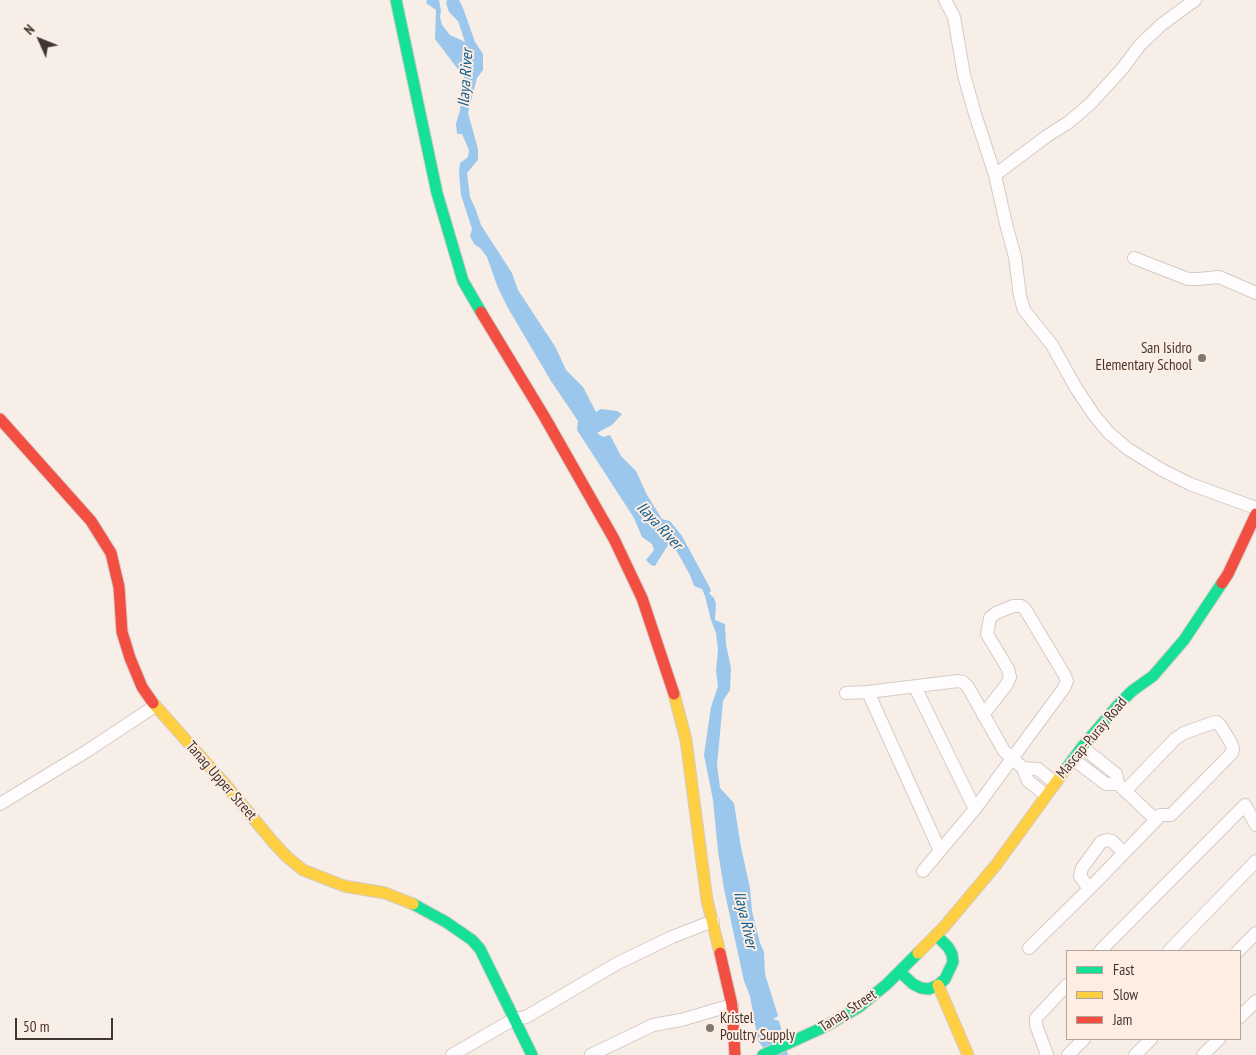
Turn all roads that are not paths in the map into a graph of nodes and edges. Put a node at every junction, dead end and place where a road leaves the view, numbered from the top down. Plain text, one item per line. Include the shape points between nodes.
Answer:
1 (396, 0) edge
2 (945, 0) edge
3 (1195, 0) edge
4 (996, 175) junction
5 (1134, 258) dead end
6 (1256, 293) edge
7 (0, 419) edge
8 (1256, 508) edge
9 (1256, 514) edge
10 (915, 688) junction
11 (868, 692) junction
12 (846, 693) dead end
13 (154, 706) junction
14 (983, 715) junction
15 (1082, 747) junction
16 (1012, 759) junction
17 (1073, 759) junction
18 (1023, 768) junction
19 (1055, 783) junction
20 (1122, 787) junction
21 (1046, 794) junction
22 (0, 804) edge
23 (975, 809) junction
24 (1158, 818) junction
25 (1256, 825) edge
26 (940, 851) junction
27 (1124, 853) junction
28 (1256, 861) edge
29 (923, 871) dead end
30 (1089, 889) junction
31 (713, 921) junction
32 (1256, 933) edge
33 (936, 935) junction
34 (1030, 948) dead end
35 (1101, 950) edge
36 (1170, 950) edge
37 (1239, 950) edge
38 (900, 972) junction
39 (938, 985) junction
40 (1066, 986) edge
41 (1256, 1000) edge
42 (732, 1005) junction
43 (1241, 1016) edge
44 (514, 1019) junction
45 (1083, 1040) edge
46 (1150, 1040) edge
47 (1218, 1040) edge
48 (452, 1055) edge
49 (532, 1055) edge
50 (591, 1055) edge
51 (734, 1055) edge
52 (763, 1055) edge
53 (968, 1055) edge
54 (1047, 1055) edge
55 (1068, 1055) edge
56 (1135, 1055) edge
57 (1203, 1055) edge

1 - 31 street via 437,193 463,281 614,539 642,598 681,719 707,900
2 - 4 street via 954,17 964,75
3 - 4 street via 1140,45 1122,69 1076,116
4 - 8 street via 1015,257 1021,304 1052,345 1094,415 1128,449 1162,470
5 - 6 street via 1188,278 1219,277
7 - 13 street, Tanag Upper Street via 91,521 111,553 119,587 122,632 142,686
9 - 15 street, Mascap-Puray Road via 1228,574 1184,640 1153,676 1118,705
10 - 11 street
10 - 14 street via 964,682
10 - 23 street
11 - 12 street
11 - 26 street
13 - 22 street
13 - 44 street, Tanag Upper Street via 224,782 272,842 303,870 344,886 385,894 412,904 472,940
14 - 16 street via 998,743
14 - 16 street via 1010,677 988,634 990,618 1021,606 1066,681
15 - 17 street, Mascap-Puray Road
15 - 20 street via 1116,774
16 - 18 street
16 - 23 street
17 - 19 street, Mascap-Puray Road
17 - 20 street via 1106,784
18 - 19 street via 1038,769
18 - 21 street via 1028,781
19 - 21 street, Mascap-Puray Road
20 - 24 street
20 - 24 street via 1184,733 1217,722 1231,743 1232,753 1170,815
21 - 33 street, Mascap-Puray Road via 983,882
23 - 26 street
24 - 27 street
25 - 35 street via 1245,805
26 - 29 street
27 - 30 street
27 - 30 street via 1112,841 1101,842 1082,868 1080,876
28 - 36 street
30 - 34 street
31 - 42 street
31 - 44 street via 672,937 526,1017
32 - 37 street
33 - 38 street, Tanag Street
33 - 39 street via 948,947 953,962 950,972
38 - 39 street via 921,988
38 - 52 street, Tanag Street via 841,1018
39 - 53 street
40 - 54 street via 1036,1018
41 - 43 street
42 - 50 street via 699,1016 653,1025
42 - 51 street
44 - 48 street
44 - 49 street, Tanag Upper Street
45 - 55 street
46 - 56 street
47 - 57 street

